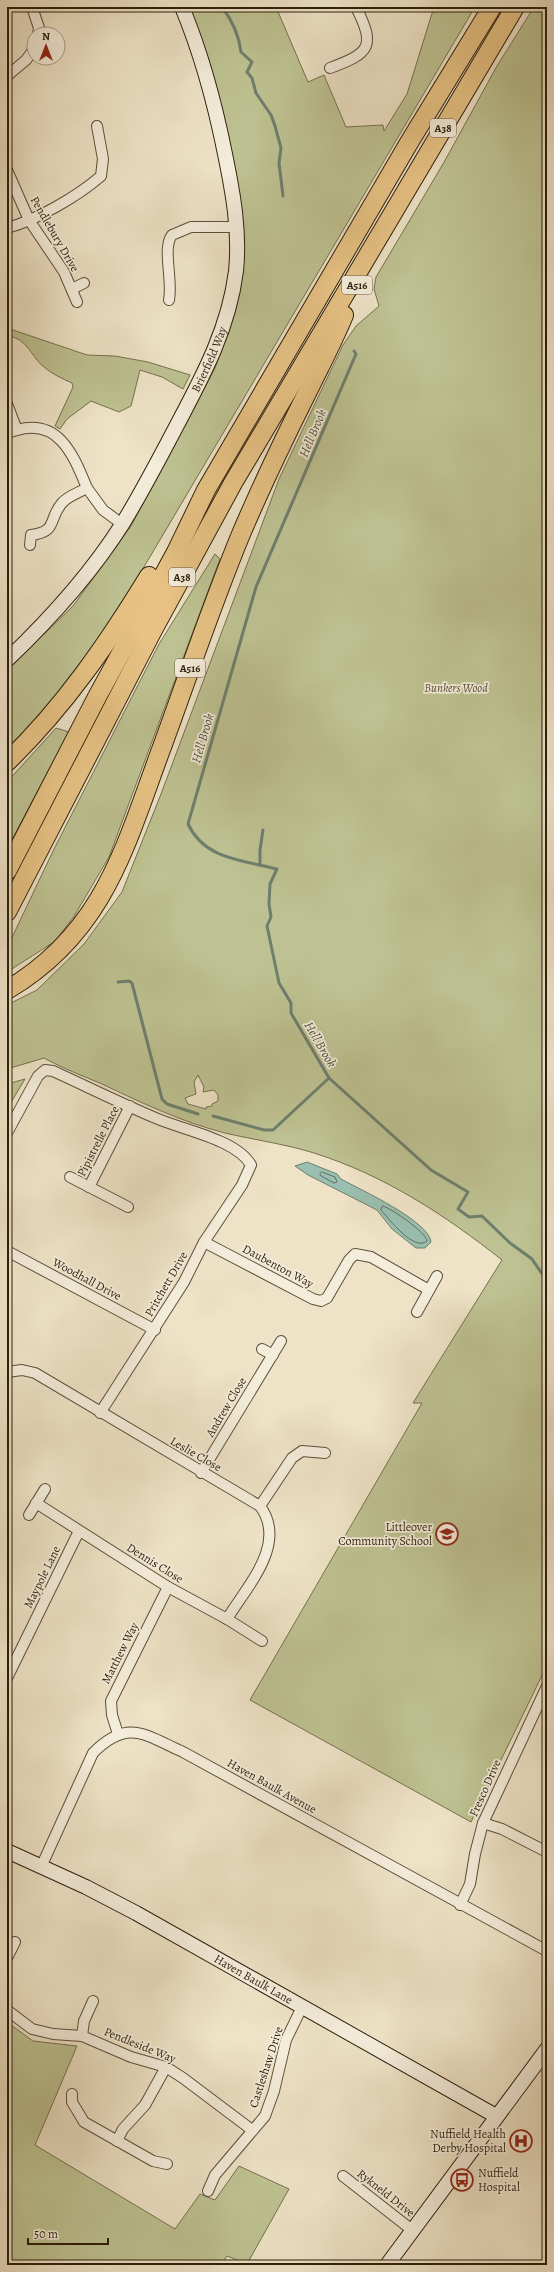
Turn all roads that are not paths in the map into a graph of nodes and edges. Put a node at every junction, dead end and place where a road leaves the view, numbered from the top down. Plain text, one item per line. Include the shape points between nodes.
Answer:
1 (32, 7) edge
2 (182, 7) edge
3 (356, 7) edge
4 (492, 7) edge
5 (515, 7) edge
6 (37, 26) edge
7 (26, 60) edge
8 (330, 68) dead end
9 (7, 76) edge
10 (96, 126) dead end
11 (7, 170) edge
12 (29, 220) junction
13 (237, 227) junction
14 (7, 228) edge
15 (372, 250) junction
16 (84, 283) dead end
17 (72, 289) junction
18 (169, 300) dead end
19 (77, 302) dead end
20 (7, 404) edge
21 (18, 430) junction
22 (7, 433) edge
23 (87, 488) junction
24 (206, 490) junction
25 (122, 524) junction
26 (30, 545) dead end
27 (7, 660) edge
28 (7, 762) edge
29 (7, 871) edge
30 (7, 912) edge
31 (7, 990) edge
32 (130, 1106) junction
33 (7, 1134) edge
34 (70, 1177) dead end
35 (89, 1187) junction
36 (128, 1207) dead end
37 (204, 1242) junction
38 (7, 1251) edge
39 (437, 1276) dead end
40 (429, 1290) junction
41 (417, 1312) dead end
42 (155, 1330) junction
43 (281, 1341) dead end
44 (262, 1349) dead end
45 (272, 1355) junction
46 (7, 1372) edge
47 (100, 1413) junction
48 (325, 1453) dead end
49 (201, 1473) junction
50 (44, 1489) dead end
51 (36, 1503) junction
52 (260, 1506) junction
53 (29, 1515) dead end
54 (79, 1531) junction
55 (168, 1588) junction
56 (227, 1619) junction
57 (262, 1642) dead end
58 (7, 1678) edge
59 (547, 1686) edge
60 (118, 1734) junction
61 (483, 1822) junction
62 (7, 1851) edge
63 (547, 1852) edge
64 (41, 1867) junction
65 (460, 1905) junction
66 (15, 1942) dead end
67 (547, 1951) edge
68 (7, 1958) edge
69 (93, 2001) dead end
70 (302, 2007) junction
71 (7, 2010) edge
72 (82, 2036) junction
73 (547, 2049) edge
74 (166, 2067) junction
75 (72, 2094) dead end
76 (496, 2116) junction
77 (252, 2130) junction
78 (117, 2141) junction
79 (167, 2164) dead end
80 (343, 2176) dead end
81 (208, 2191) dead end
82 (412, 2230) junction
83 (387, 2265) edge

1 - 6 street
2 - 13 street, Brierfield Way via 203,62 214,102
3 - 8 street via 366,27 364,51 355,59
4 - 24 highway, A38 via 410,141
5 - 15 highway, A38
7 - 9 street
10 - 12 street via 103,159 101,176 62,203
11 - 12 street, Pendlebury Drive
12 - 14 street
12 - 17 street, Pendlebury Drive
13 - 18 street via 191,227 172,235 167,247 171,283
13 - 25 street, Brierfield Way via 234,284 220,337 200,382
15 - 30 highway, A38 via 233,483 153,630
15 - 31 highway, A516 via 241,535 112,878 90,915 64,946 36,971
16 - 17 street, Pendlebury Drive
17 - 19 street, Pendlebury Drive
20 - 21 street
21 - 22 street
21 - 23 street via 35,428 60,438 69,449
23 - 25 street via 102,510
23 - 26 street via 63,502 49,529 43,534 31,535
24 - 28 highway via 83,676 35,734
24 - 29 highway, A38 via 176,552
25 - 27 street, Brierfield Way via 92,568 68,597
32 - 33 street via 53,1071 45,1070 38,1076
32 - 35 street, Pipistrelle Place
32 - 37 street, Pritchett Drive via 160,1120 194,1130 234,1149 246,1156 251,1165 242,1185
34 - 35 street, Pipistrelle Place
35 - 36 street, Pipistrelle Place
37 - 40 street, Daubenton Way via 321,1301 327,1298 355,1254 371,1257
37 - 42 street, Pritchett Drive
38 - 42 street, Woodhall Drive
39 - 40 street
40 - 41 street
42 - 47 street, Pritchett Drive
43 - 45 street, Andrew Close
44 - 45 street
45 - 49 street, Andrew Close
46 - 47 street, Leslie Close via 22,1370 35,1373
47 - 49 street, Leslie Close
48 - 52 street via 302,1451 292,1458
49 - 52 street, Leslie Close
50 - 51 street
51 - 53 street
51 - 54 street, Dennis Close
52 - 56 street via 267,1516 271,1530 270,1545 266,1557
54 - 55 street, Dennis Close
54 - 58 street, Maypole Lane
55 - 56 street, Dennis Close
55 - 60 street, Matthew Way via 111,1701 112,1716
56 - 57 street, Dennis Close
59 - 61 street, Fresco Drive
60 - 64 street, Haven Baulk Avenue via 104,1742 93,1753
60 - 65 street, Haven Baulk Avenue via 129,1731 144,1734 183,1752
61 - 63 street
61 - 65 street, Fresco Drive via 470,1884
62 - 64 street, Haven Baulk Lane
64 - 70 street, Haven Baulk Lane via 136,1913
65 - 67 street, Haven Baulk Avenue
66 - 68 street
69 - 72 street via 84,2021
70 - 76 street, Haven Baulk Lane
70 - 77 street, Castleshaw Drive via 286,2040 274,2091 265,2116
71 - 72 street, Pendleside Way via 32,2029 53,2034
72 - 74 street, Pendleside Way via 131,2057
73 - 76 street
74 - 77 street, Pendleside Way
74 - 78 street via 146,2105 123,2129
75 - 78 street via 72,2102 84,2122
76 - 82 street
77 - 81 street, Castleshaw Drive via 215,2175
78 - 79 street via 153,2161
80 - 82 street, Rykneld Drive
82 - 83 street

